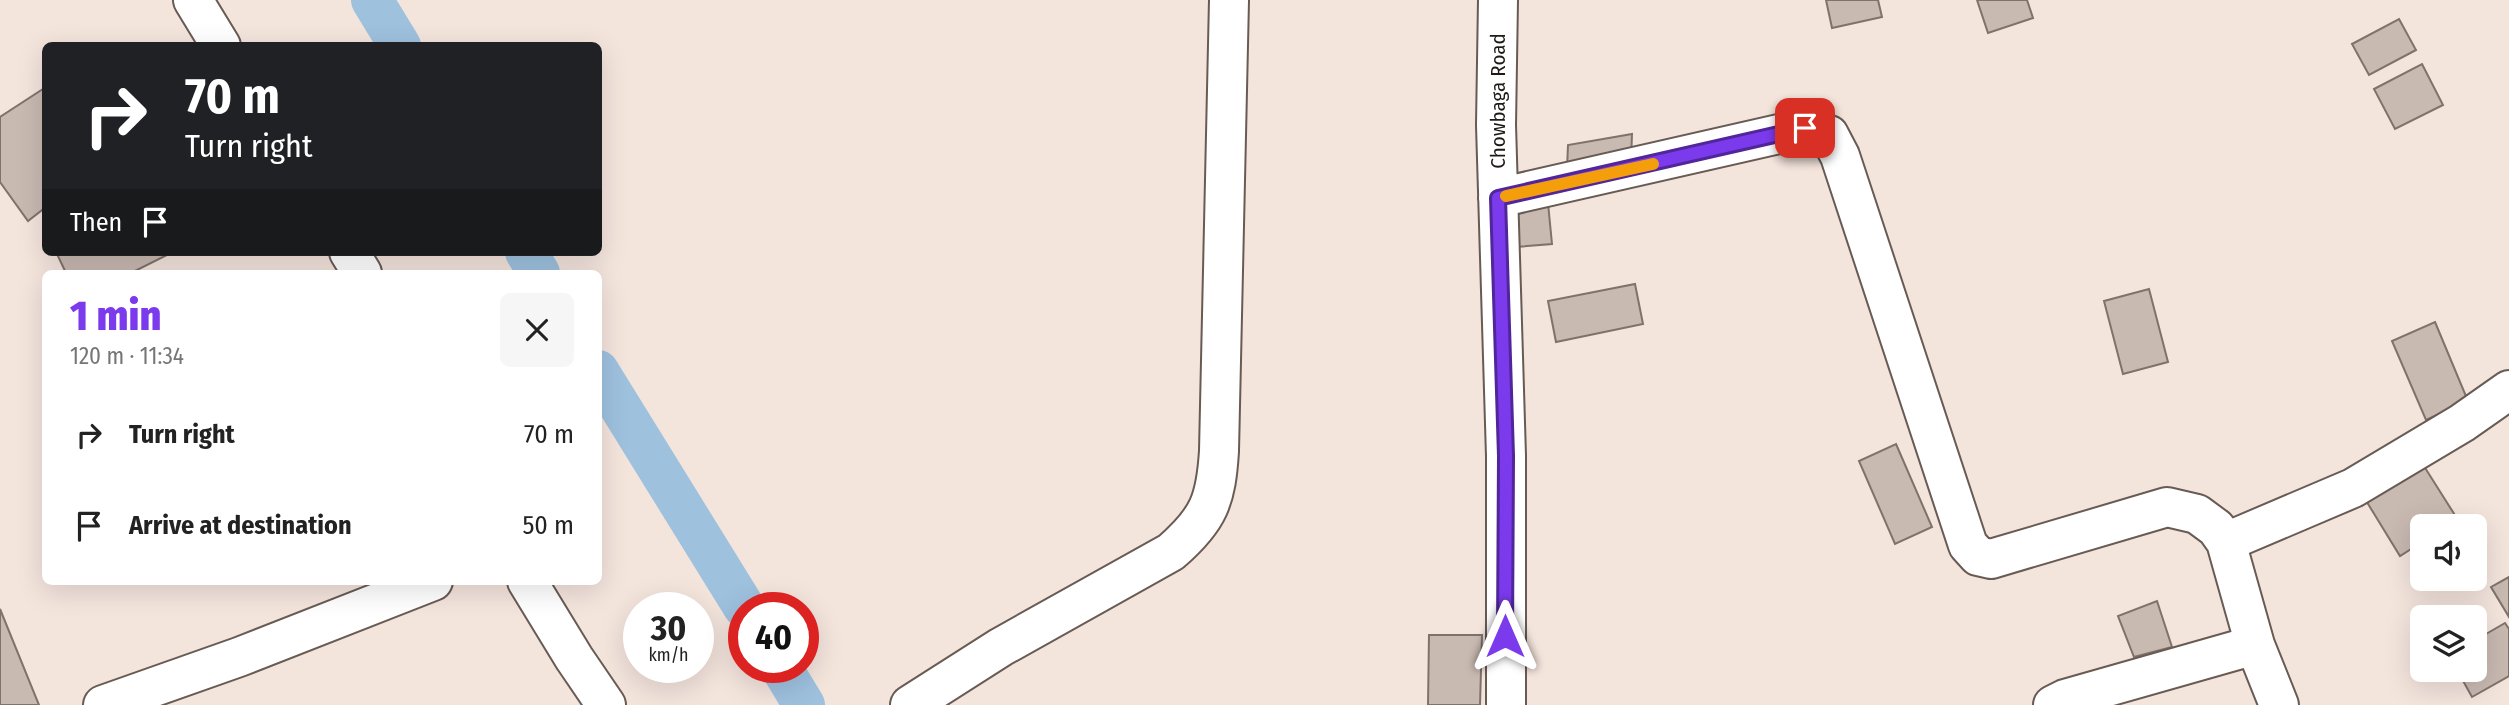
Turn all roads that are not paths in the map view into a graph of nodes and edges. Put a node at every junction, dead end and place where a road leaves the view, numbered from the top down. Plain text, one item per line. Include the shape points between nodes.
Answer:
1 (193, 0) edge
2 (1228, 0) edge
3 (1498, 0) edge
4 (219, 42) edge
5 (1498, 198) junction
6 (2509, 390) edge
7 (2226, 542) junction
8 (423, 585) edge
9 (529, 585) edge
10 (2255, 645) junction
11 (103, 705) edge
12 (606, 705) edge
13 (910, 705) edge
14 (1506, 705) edge
15 (2053, 705) edge
16 (2279, 705) edge

1 - 4 street
2 - 13 street via 1219,451 1212,502 1192,534 1171,552 1001,647
3 - 5 street, Chowbaga Road
5 - 7 street via 1805,128 1829,135 1840,156 1968,545 1978,556 1991,559 2166,507 2197,514
5 - 14 street, Chowbaga Road via 1506,456
6 - 7 street via 2353,488
7 - 10 street
8 - 11 street
9 - 12 street
10 - 15 street
10 - 16 street

